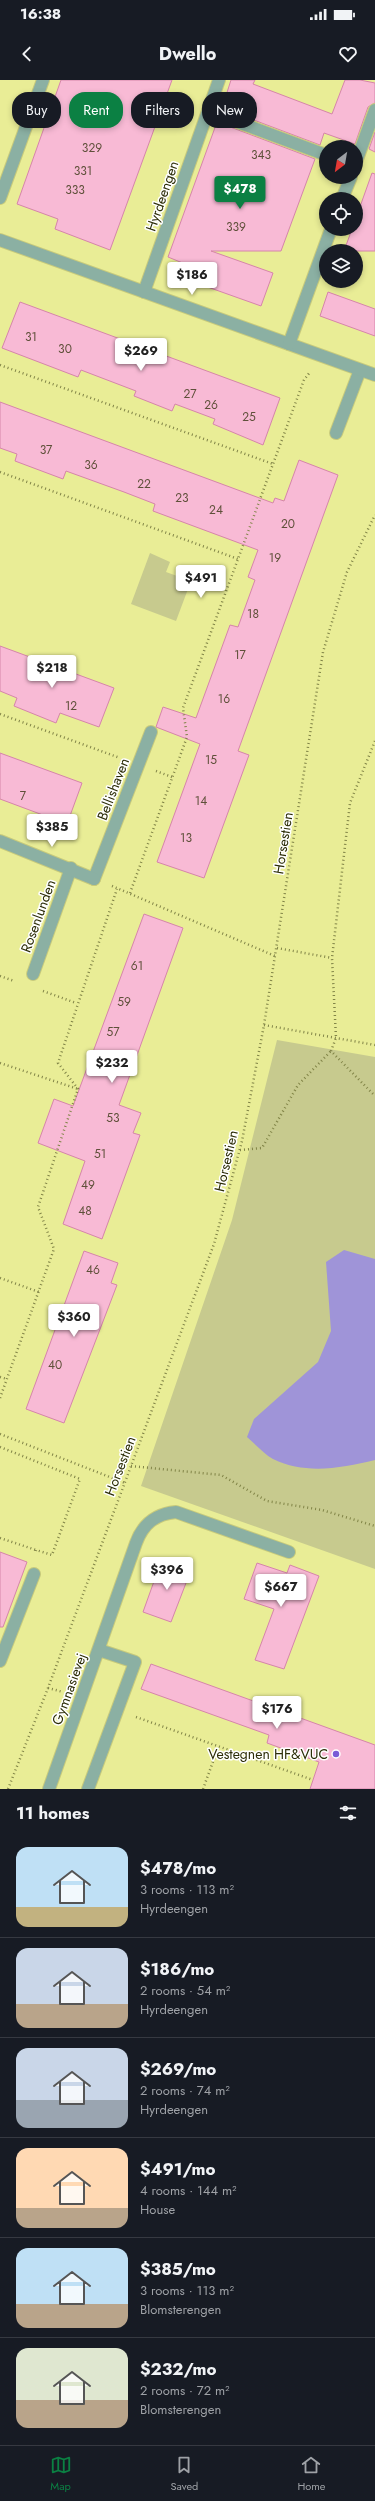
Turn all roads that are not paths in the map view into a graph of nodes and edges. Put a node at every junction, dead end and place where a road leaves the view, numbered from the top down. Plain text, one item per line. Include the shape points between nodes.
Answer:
1 (43, 80) edge
2 (219, 80) edge
3 (215, 92) edge
4 (375, 110) edge
5 (202, 127) edge
6 (255, 128) edge
7 (363, 143) edge
8 (319, 152) edge
9 (0, 198) edge
10 (329, 236) edge
11 (0, 240) edge
12 (144, 292) junction
13 (289, 344) junction
14 (360, 370) junction
15 (375, 375) edge
16 (336, 433) dead end
17 (151, 732) dead end
18 (0, 841) edge
19 (71, 868) junction
20 (33, 974) dead end
21 (289, 1552) dead end
22 (34, 1574) road end
23 (99, 1650) junction
24 (0, 1661) edge
25 (49, 1789) edge
26 (88, 1789) edge

1 - 9 street
2 - 3 street, Hyrdeengen
4 - 7 street
5 - 12 street, Hyrdeengen
6 - 8 street
10 - 13 street
11 - 12 street
12 - 13 street
13 - 14 street
14 - 15 street
14 - 16 street
17 - 19 street, Bellishaven via 94,879
18 - 19 street
19 - 20 street, Rosenlunden
21 - 23 street via 176,1512 154,1518 140,1531
22 - 24 street
23 - 25 street, Gymnasievej
23 - 26 street, Gymnasievej via 135,1662

